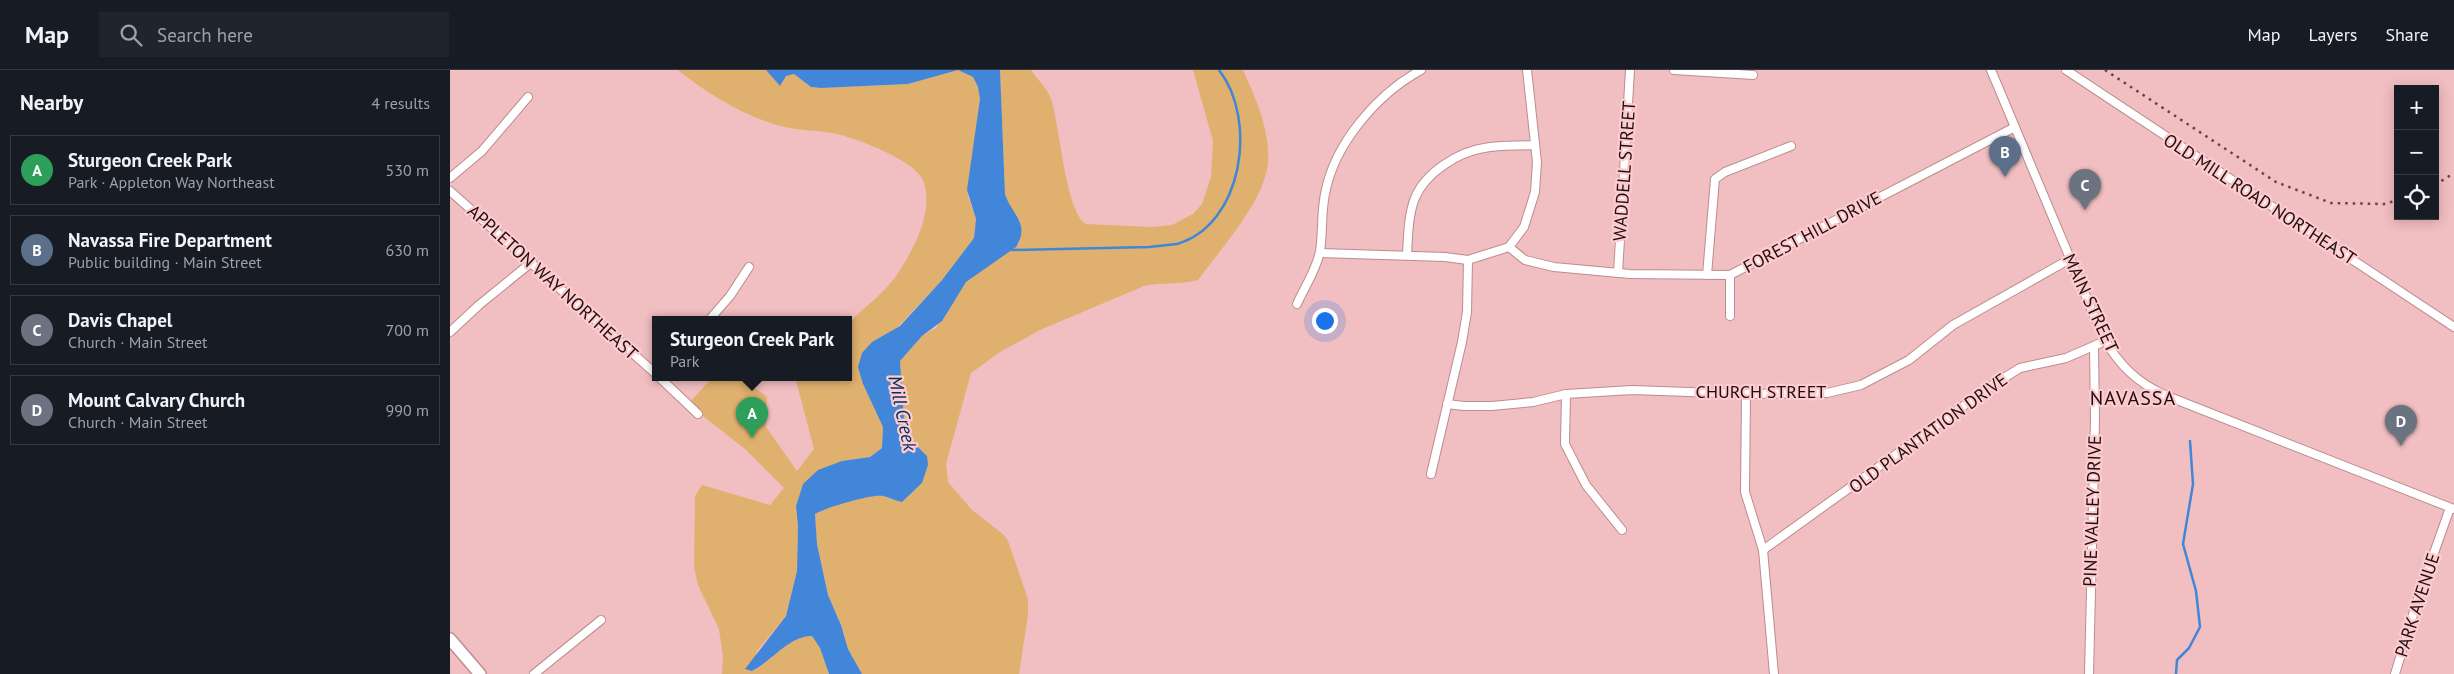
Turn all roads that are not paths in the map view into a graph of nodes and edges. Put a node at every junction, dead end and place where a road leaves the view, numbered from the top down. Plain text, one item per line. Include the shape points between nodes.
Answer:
1 (1421, 70) edge
2 (1527, 70) edge
3 (1630, 70) edge
4 (1674, 70) edge
5 (1991, 70) edge
6 (2066, 70) edge
7 (1705, 71) edge
8 (1754, 75) dead end
9 (528, 97) dead end
10 (2015, 127) junction
11 (1534, 145) junction
12 (1791, 146) dead end
13 (450, 178) edge
14 (450, 191) edge
15 (1509, 247) junction
16 (1320, 253) junction
17 (1407, 256) junction
18 (2070, 259) junction
19 (1468, 260) junction
20 (532, 262) junction
21 (749, 267) dead end
22 (1618, 273) junction
23 (1730, 275) junction
24 (1707, 276) junction
25 (1297, 304) dead end
26 (713, 316) edge
27 (1730, 316) dead end
28 (2454, 327) edge
29 (450, 332) edge
30 (2105, 341) junction
31 (2094, 347) junction
32 (652, 370) edge
33 (663, 381) edge
34 (1566, 394) junction
35 (1746, 394) junction
36 (1447, 404) junction
37 (698, 414) dead end
38 (1431, 474) dead end
39 (2452, 508) edge
40 (1622, 530) dead end
41 (1763, 550) junction
42 (601, 620) dead end
43 (450, 638) edge
44 (480, 674) edge
45 (534, 674) edge
46 (1774, 674) edge
47 (2088, 674) edge
48 (2395, 674) edge

1 - 16 street via 1405,79 1372,109 1336,161 1325,193
2 - 11 street
3 - 22 street, WADDELL STREET
4 - 7 street
5 - 10 street, MAIN STREET
6 - 28 street, OLD MILL ROAD NORTHEAST
7 - 8 street
9 - 13 street via 482,150
10 - 18 street, MAIN STREET
10 - 23 street, FOREST HILL DRIVE
11 - 15 street via 1536,192 1524,227
11 - 17 street via 1484,148 1456,158 1430,176 1415,198
12 - 24 street via 1715,179
14 - 20 street, APPLETON WAY NORTHEAST
15 - 19 street
15 - 22 street, FOREST HILL DRIVE via 1526,260
16 - 17 street
16 - 25 street
17 - 19 street
18 - 30 street, MAIN STREET
18 - 35 street, CHURCH STREET via 1953,325 1909,360 1861,385 1828,393
19 - 36 street via 1467,312
20 - 29 street
20 - 32 street, APPLETON WAY NORTHEAST
21 - 26 street
22 - 24 street, FOREST HILL DRIVE
23 - 24 street, FOREST HILL DRIVE
23 - 27 street
30 - 31 street, OLD PLANTATION DRIVE
30 - 39 street, MAIN STREET via 2124,369 2152,389
31 - 41 street, OLD PLANTATION DRIVE via 2066,358 2020,368
31 - 47 street, PINE VALLEY DRIVE
33 - 37 street
34 - 35 street, CHURCH STREET via 1632,390
34 - 36 street, CHURCH STREET via 1500,405
34 - 40 street via 1565,444 1586,485
35 - 41 street via 1745,492
36 - 38 street
39 - 48 street, PARK AVENUE via 2419,595
41 - 46 street
42 - 45 street
43 - 44 main road

